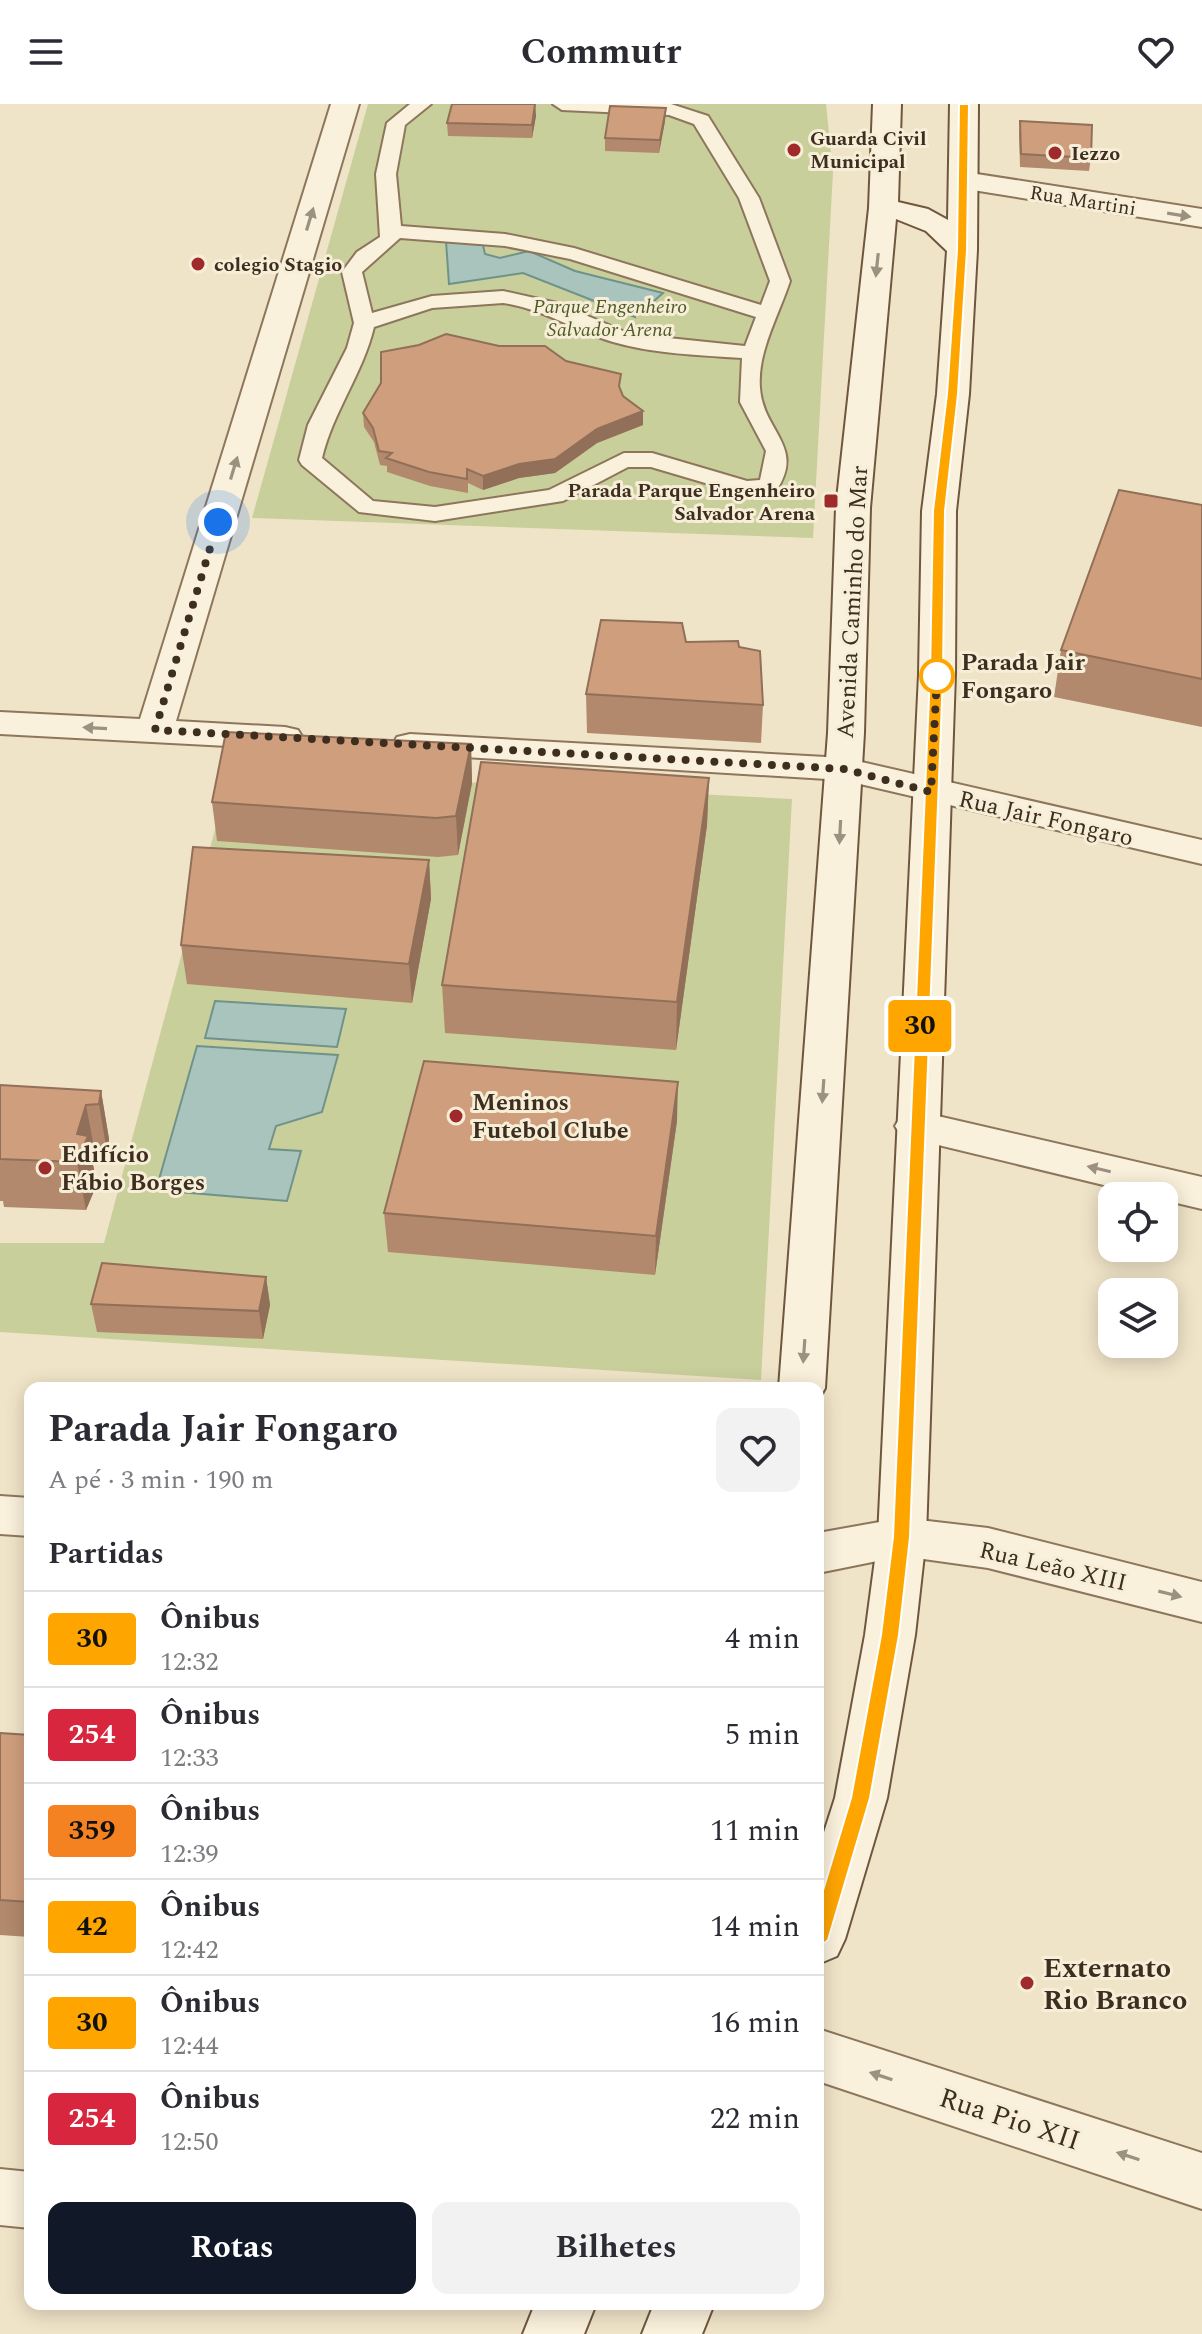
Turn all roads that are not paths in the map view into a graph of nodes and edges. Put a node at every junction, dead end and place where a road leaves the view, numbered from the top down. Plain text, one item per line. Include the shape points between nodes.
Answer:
1 (345, 104) edge
2 (422, 104) edge
3 (562, 104) edge
4 (887, 104) edge
5 (964, 104) edge
6 (964, 181) junction
7 (883, 208) junction
8 (1202, 218) edge
9 (392, 231) junction
10 (962, 250) junction
11 (766, 313) junction
12 (364, 323) junction
13 (752, 353) junction
14 (2, 729) edge
15 (155, 730) junction
16 (312, 739) edge
17 (374, 743) edge
18 (844, 769) junction
19 (931, 792) junction
20 (1202, 852) edge
21 (916, 1126) junction
22 (1202, 1193) edge
23 (802, 1382) edge
24 (0, 1515) edge
25 (24, 1517) edge
26 (902, 1537) junction
27 (824, 1552) edge
28 (1202, 1602) edge
29 (824, 1919) edge
30 (824, 2057) edge
31 (1202, 2181) edge
32 (0, 2197) edge
33 (24, 2199) edge
34 (563, 2310) edge
35 (682, 2310) edge
36 (553, 2334) edge
37 (672, 2334) edge

15 -> 1 main road
2 - 9 lane via 396,123 386,174
3 - 11 lane via 671,110 701,120 749,198 780,281
4 - 7 main road, Avenida Caminho do Mar
5 - 6 main road
6 -> 8 main road, Rua Martini
6 - 10 main road
7 - 10 main road via 925,215
7 -> 18 main road, Avenida Caminho do Mar via 853,508
9 - 11 lane via 505,240 574,254
9 - 12 lane via 389,240 364,256 352,272
10 - 19 main road via 939,511
11 - 13 lane
12 - 13 lane via 392,311 494,295 552,308 585,326 630,340
12 - 13 lane via 358,348 319,425 310,460 367,507 435,514 555,496 624,460 652,460 746,488 768,486 777,451 755,417
15 -> 14 main road
15 - 16 main road
17 - 18 main road, Rua Jair Fongaro
18 - 19 main road, Rua Jair Fongaro
18 -> 23 main road, Avenida Caminho do Mar
19 - 20 main road, Rua Jair Fongaro
19 - 21 main road
22 -> 21 main road
21 - 26 main road
24 - 25 main road
26 - 27 main road, Rua Leão XIII
26 -> 28 main road, Rua Leão XIII via 988,1548
26 - 29 main road via 861,1798
31 -> 30 main road, Rua Pio XII
32 - 33 main road
34 - 36 main road
35 - 37 main road

